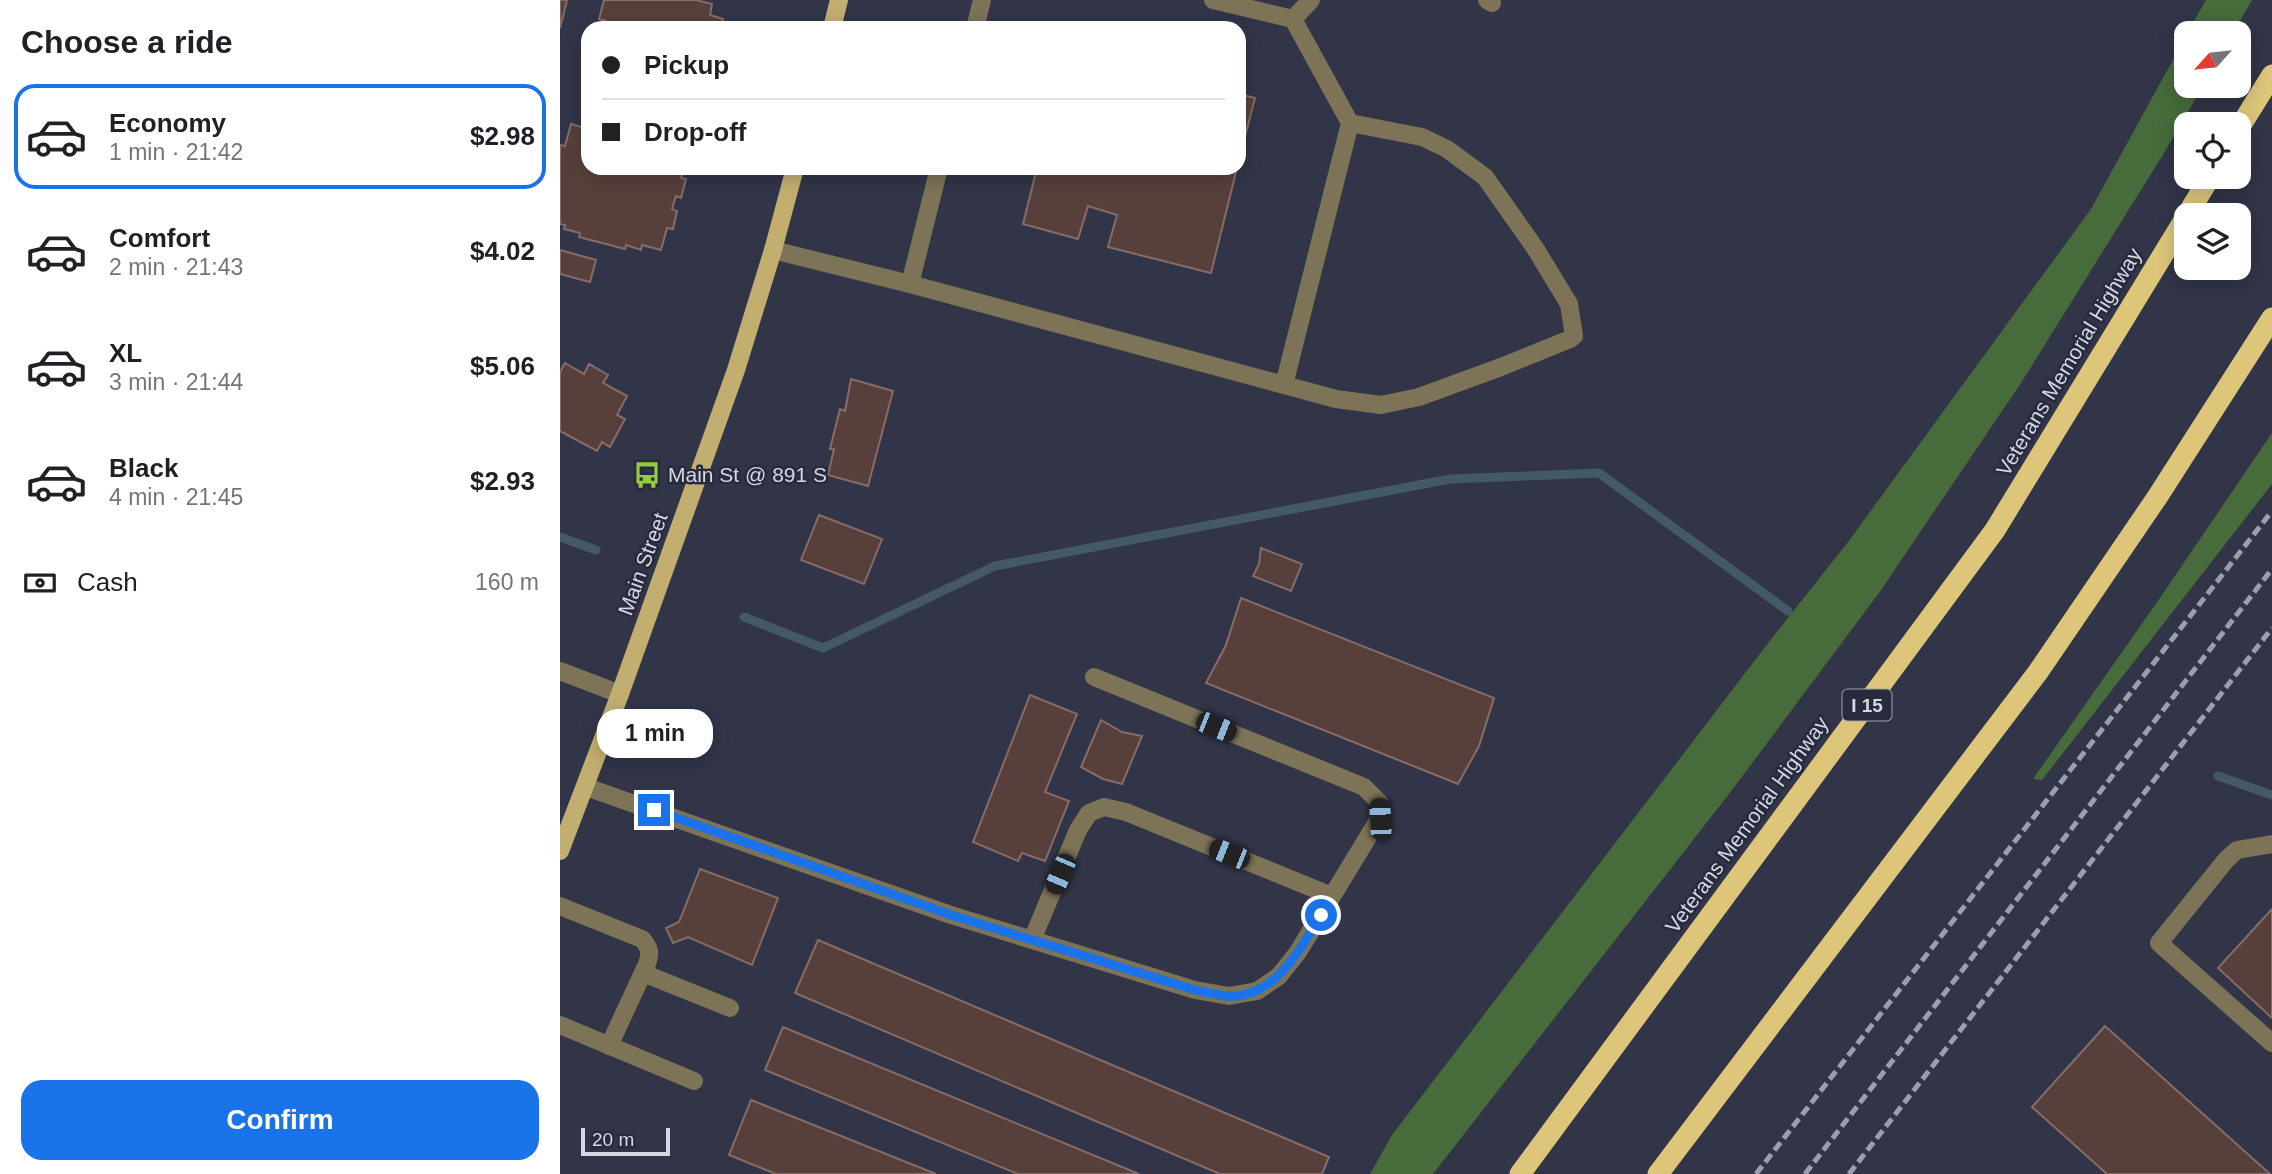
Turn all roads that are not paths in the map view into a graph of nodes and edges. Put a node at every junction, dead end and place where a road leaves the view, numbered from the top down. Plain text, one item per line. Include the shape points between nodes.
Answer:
1 (839, 0) edge
2 (982, 0) edge
3 (1213, 0) edge
4 (1311, 0) edge
5 (1293, 19) junction
6 (834, 21) edge
7 (977, 21) edge
8 (2272, 75) edge
9 (2249, 112) edge
10 (1350, 123) junction
11 (793, 175) edge
12 (937, 175) edge
13 (2174, 236) edge
14 (773, 250) junction
15 (910, 284) junction
16 (2272, 318) edge
17 (1284, 385) junction
18 (560, 671) edge
19 (1094, 677) dead end
20 (620, 694) junction
21 (586, 787) junction
22 (2272, 844) edge
23 (560, 851) edge
24 (1332, 896) junction
25 (560, 906) edge
26 (1032, 940) junction
27 (643, 973) junction
28 (730, 1008) dead end
29 (560, 1026) edge
30 (2272, 1043) edge
31 (609, 1046) junction
32 (694, 1081) dead end
33 (1520, 1174) edge
34 (1658, 1174) edge

1 - 6 main road
2 - 7 street
3 - 5 street
4 - 5 street
5 - 10 street
8 - 9 highway
10 - 17 street
10 - 17 street via 1422,137 1485,177 1569,304 1574,336 1501,368 1419,397 1381,405
11 - 14 main road, Main Street
12 - 15 street
13 - 33 highway, Veterans Memorial Highway / I 15 via 1995,530
14 - 15 street
14 - 20 main road, Main Street via 736,370
15 - 17 street
16 - 34 highway via 2038,672
18 - 20 street
19 - 24 street via 1364,787 1379,802 1380,819
20 - 21 main road, Main Street
21 - 23 main road, Main Street
21 - 26 street
22 - 30 street via 2237,850 2159,943
24 - 26 street via 1279,976 1257,991 1230,996 1195,990
24 - 26 street via 1104,807 1089,813 1078,830
25 - 27 street via 642,939 650,955
27 - 28 street
27 - 31 street
29 - 31 street
31 - 32 street

